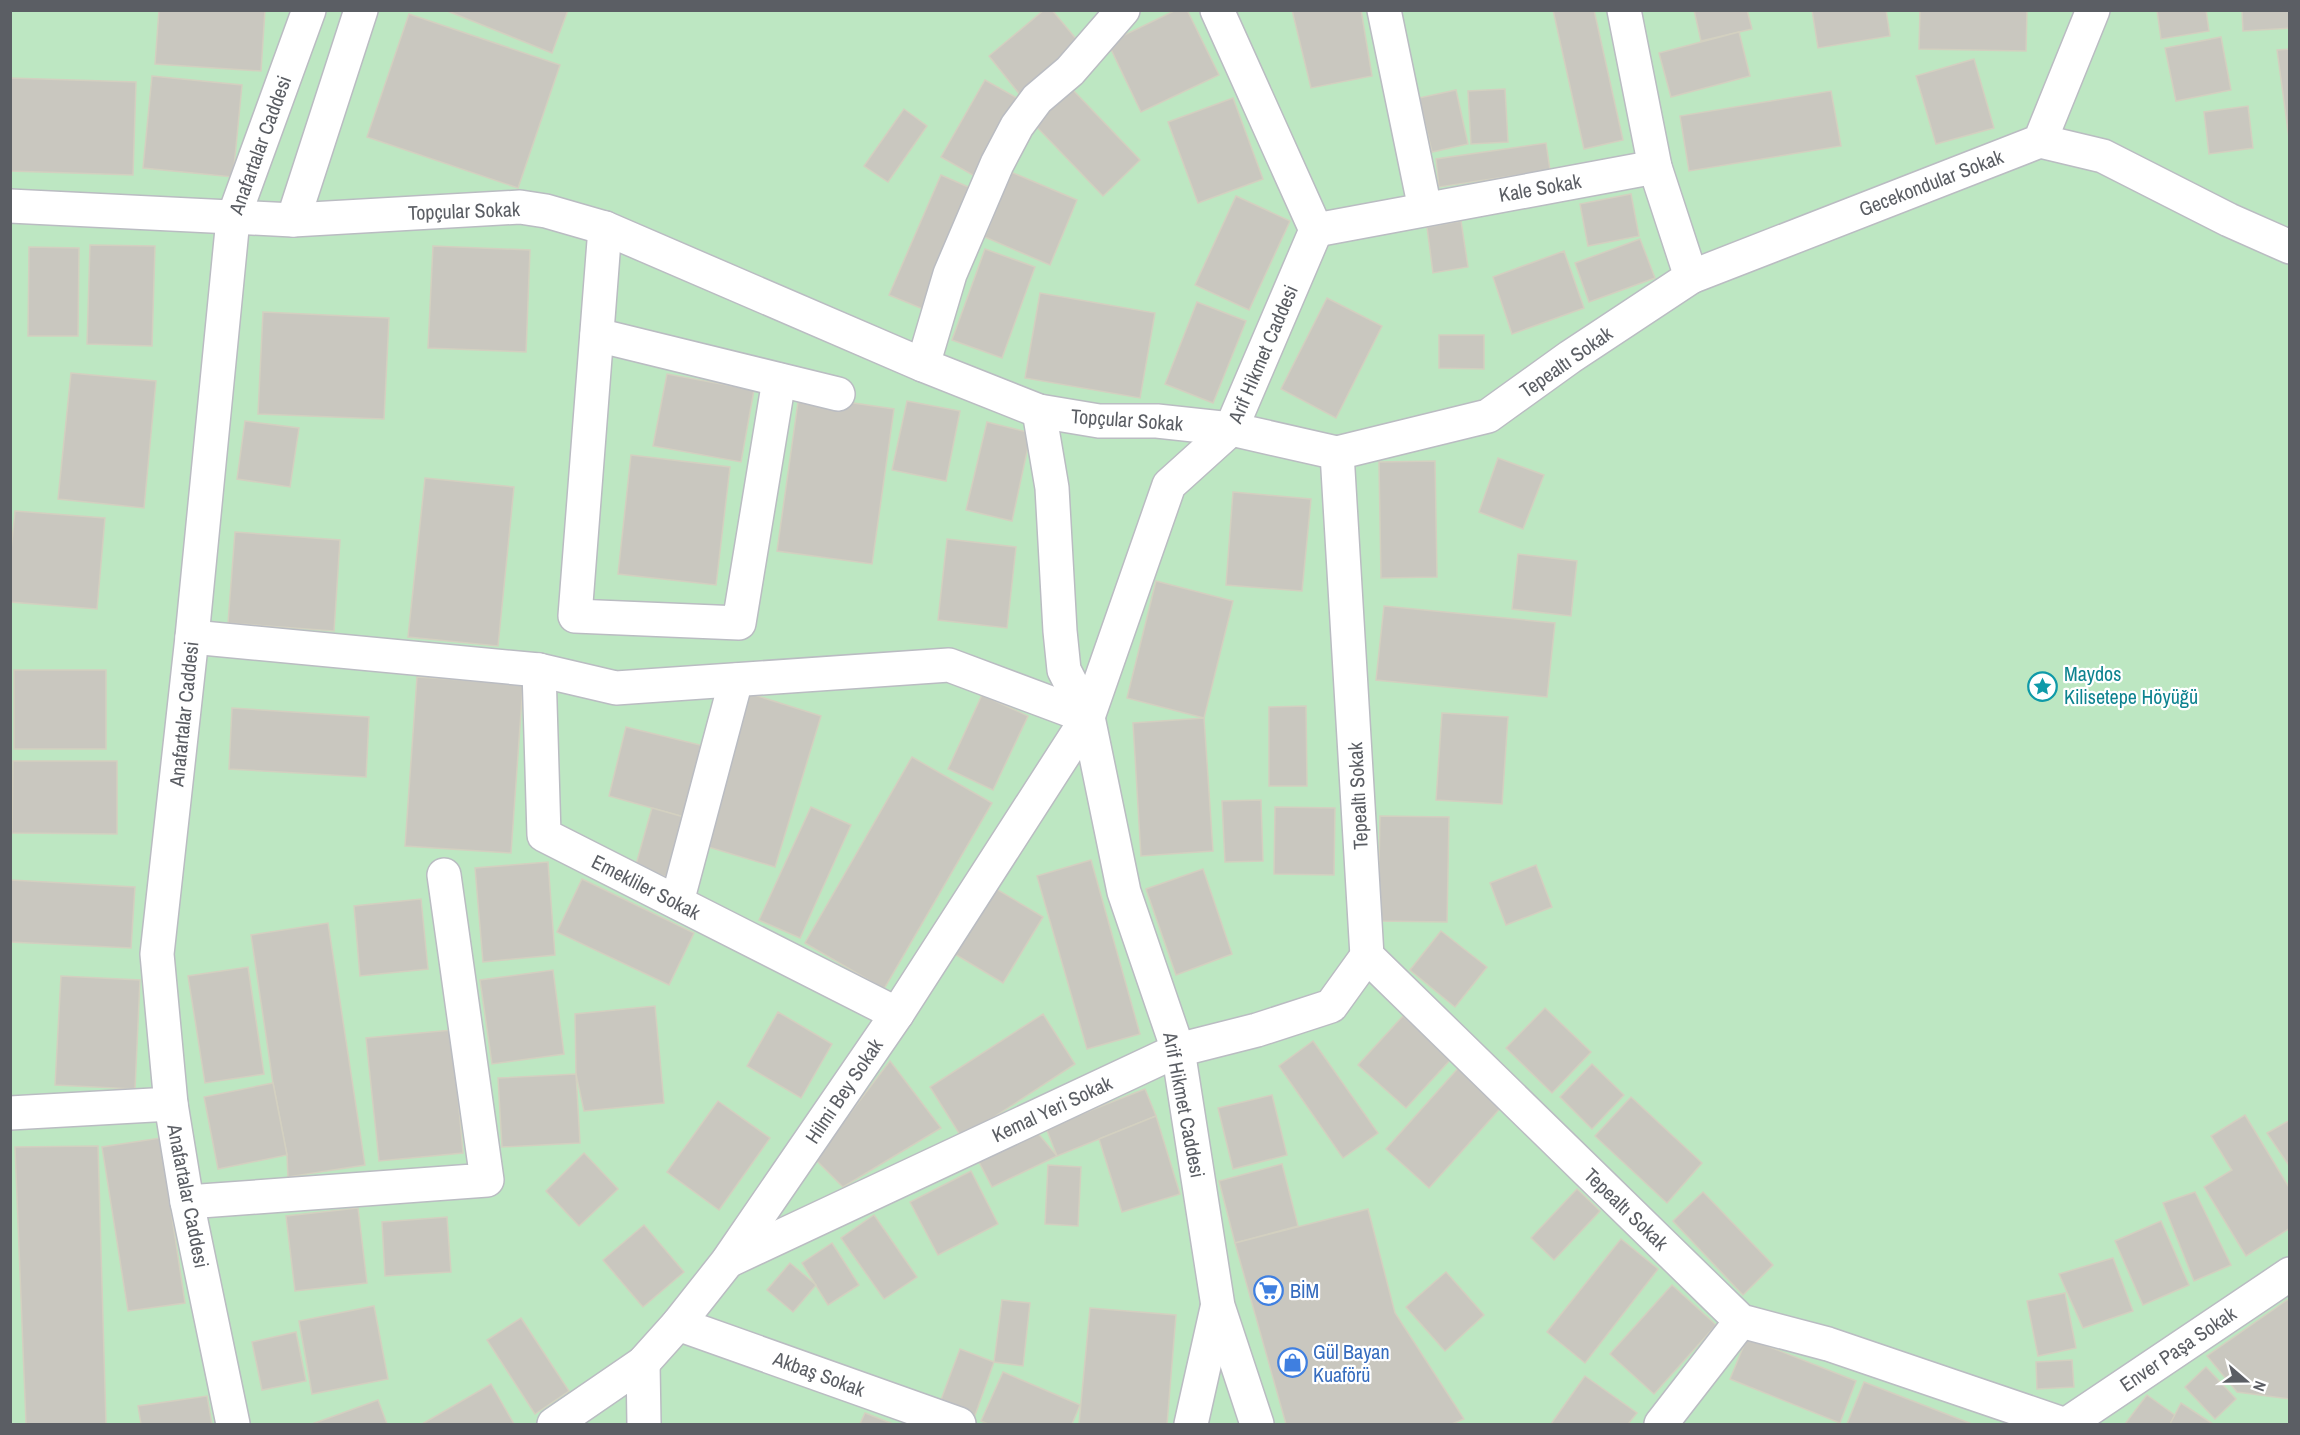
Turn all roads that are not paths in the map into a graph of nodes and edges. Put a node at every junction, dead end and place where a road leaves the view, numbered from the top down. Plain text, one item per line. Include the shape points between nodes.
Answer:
1 (309, 10) edge
2 (362, 10) edge
3 (1123, 10) edge
4 (1217, 10) edge
5 (1384, 10) edge
6 (1624, 10) edge
7 (2093, 10) edge
8 (2040, 141) junction
9 (1655, 167) junction
10 (10, 206) edge
11 (1425, 209) junction
12 (233, 219) junction
13 (293, 220) junction
14 (605, 228) junction
15 (1316, 230) junction
16 (2289, 247) edge
17 (1691, 277) junction
18 (597, 335) junction
19 (922, 364) junction
20 (779, 380) junction
21 (838, 394) dead end
22 (1039, 411) junction
23 (1231, 429) junction
24 (1338, 453) junction
25 (192, 637) junction
26 (539, 670) junction
27 (736, 680) junction
28 (1088, 717) junction
29 (444, 876) dead end
30 (677, 902) junction
31 (1367, 956) junction
32 (897, 1014) junction
33 (1178, 1050) junction
34 (171, 1104) junction
35 (10, 1113) edge
36 (188, 1202) junction
37 (727, 1262) junction
38 (2289, 1274) edge
39 (1218, 1306) junction
40 (1741, 1322) junction
41 (678, 1324) junction
42 (643, 1362) junction
43 (233, 1425) edge
44 (554, 1425) edge
45 (644, 1425) edge
46 (959, 1425) edge
47 (1191, 1425) edge
48 (1257, 1425) edge
49 (1661, 1425) edge
50 (2065, 1425) edge

1 - 12 street, Anafartalar Caddesi
2 - 13 street
3 - 19 street via 1070,71 1037,99 1017,126 950,274
4 - 15 street
5 - 11 street
6 - 9 street
7 - 8 street
8 - 16 street via 2103,156
8 - 17 street, Gecekondular Sokak
9 - 11 street, Kale Sokak
9 - 17 street
10 - 12 street, Topçular Sokak
11 - 15 street, Kale Sokak
12 - 13 street, Topçular Sokak
12 - 25 street, Anafartalar Caddesi
13 - 14 street, Topçular Sokak via 520,207
14 - 18 street
14 - 19 street, Topçular Sokak
15 - 23 street, Arif Hikmet Caddesi
17 - 24 street, Tepealtı Sokak via 1488,416
18 - 20 street
18 - 20 street via 575,616 739,623
19 - 22 street, Topçular Sokak
20 - 21 street
22 - 23 street, Topçular Sokak via 1099,421 1157,421
22 - 28 street, Arif Hikmet Caddesi via 1052,488 1064,670
23 - 24 street, Topçular Sokak
23 - 28 street, Arif Hikmet Caddesi via 1169,485
24 - 31 street, Tepealtı Sokak
25 - 26 street
25 - 34 street, Anafartalar Caddesi via 157,954
26 - 27 street via 616,688
26 - 30 street, Emekliler Sokak via 544,835
27 - 28 street via 948,665
27 - 30 street
28 - 32 street, Hilmi Bey Sokak
28 - 33 street, Arif Hikmet Caddesi via 1124,892
29 - 36 street via 487,1180
30 - 32 street, Emekliler Sokak
31 - 33 street, Kemal Yeri Sokak via 1330,1006
31 - 40 street, Tepealtı Sokak
32 - 37 street, Hilmi Bey Sokak
33 - 37 street, Kemal Yeri Sokak
33 - 39 street, Arif Hikmet Caddesi
34 - 35 street
34 - 36 street, Anafartalar Caddesi
36 - 43 street, Anafartalar Caddesi
37 - 41 street, Hilmi Bey Sokak
38 - 50 street, Enver Paşa Sokak
39 - 47 street
39 - 48 street, Arif Hikmet Caddesi
40 - 49 street
40 - 50 street via 1828,1344
41 - 42 street, Hilmi Bey Sokak
41 - 46 street, Akbaş Sokak
42 - 44 street, Hilmi Bey Sokak
42 - 45 street

